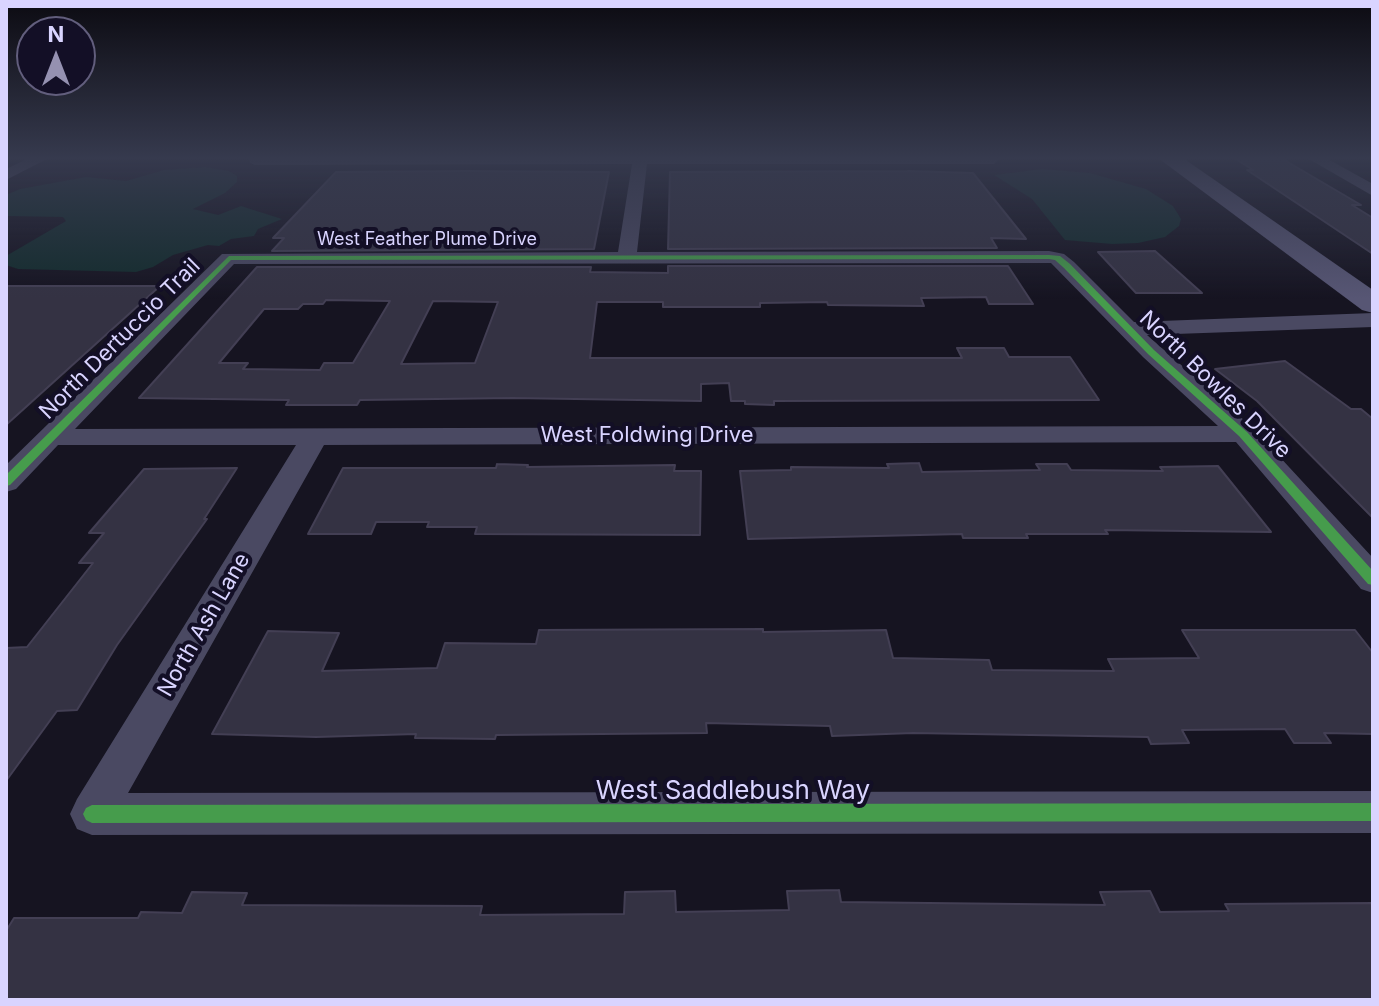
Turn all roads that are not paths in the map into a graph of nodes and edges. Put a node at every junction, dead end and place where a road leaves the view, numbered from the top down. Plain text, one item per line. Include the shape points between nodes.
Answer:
1 (634, 205) edge
2 (1235, 205) edge
3 (627, 257) junction
4 (229, 258) joint
5 (1057, 258) joint
6 (1373, 304) edge
7 (1373, 320) edge
8 (1128, 329) junction
9 (1243, 434) junction
10 (315, 436) junction
11 (51, 437) junction
12 (6, 482) edge
13 (1373, 580) edge
14 (1373, 812) edge
15 (92, 814) joint

1 - 3 street
2 - 6 street
3 - 4 street, West Feather Plume Drive
3 - 5 street, West Feather Plume Drive
4 - 11 street, North Dertuccio Trail
5 - 8 street, North Bowles Drive
7 - 8 street
8 - 9 street, North Bowles Drive
9 - 10 street, West Foldwing Drive
9 - 13 street, North Bowles Drive
10 - 11 street, West Foldwing Drive
10 - 15 street, North Ash Lane
11 - 12 street, North Dertuccio Trail
14 - 15 street, West Saddlebush Way

